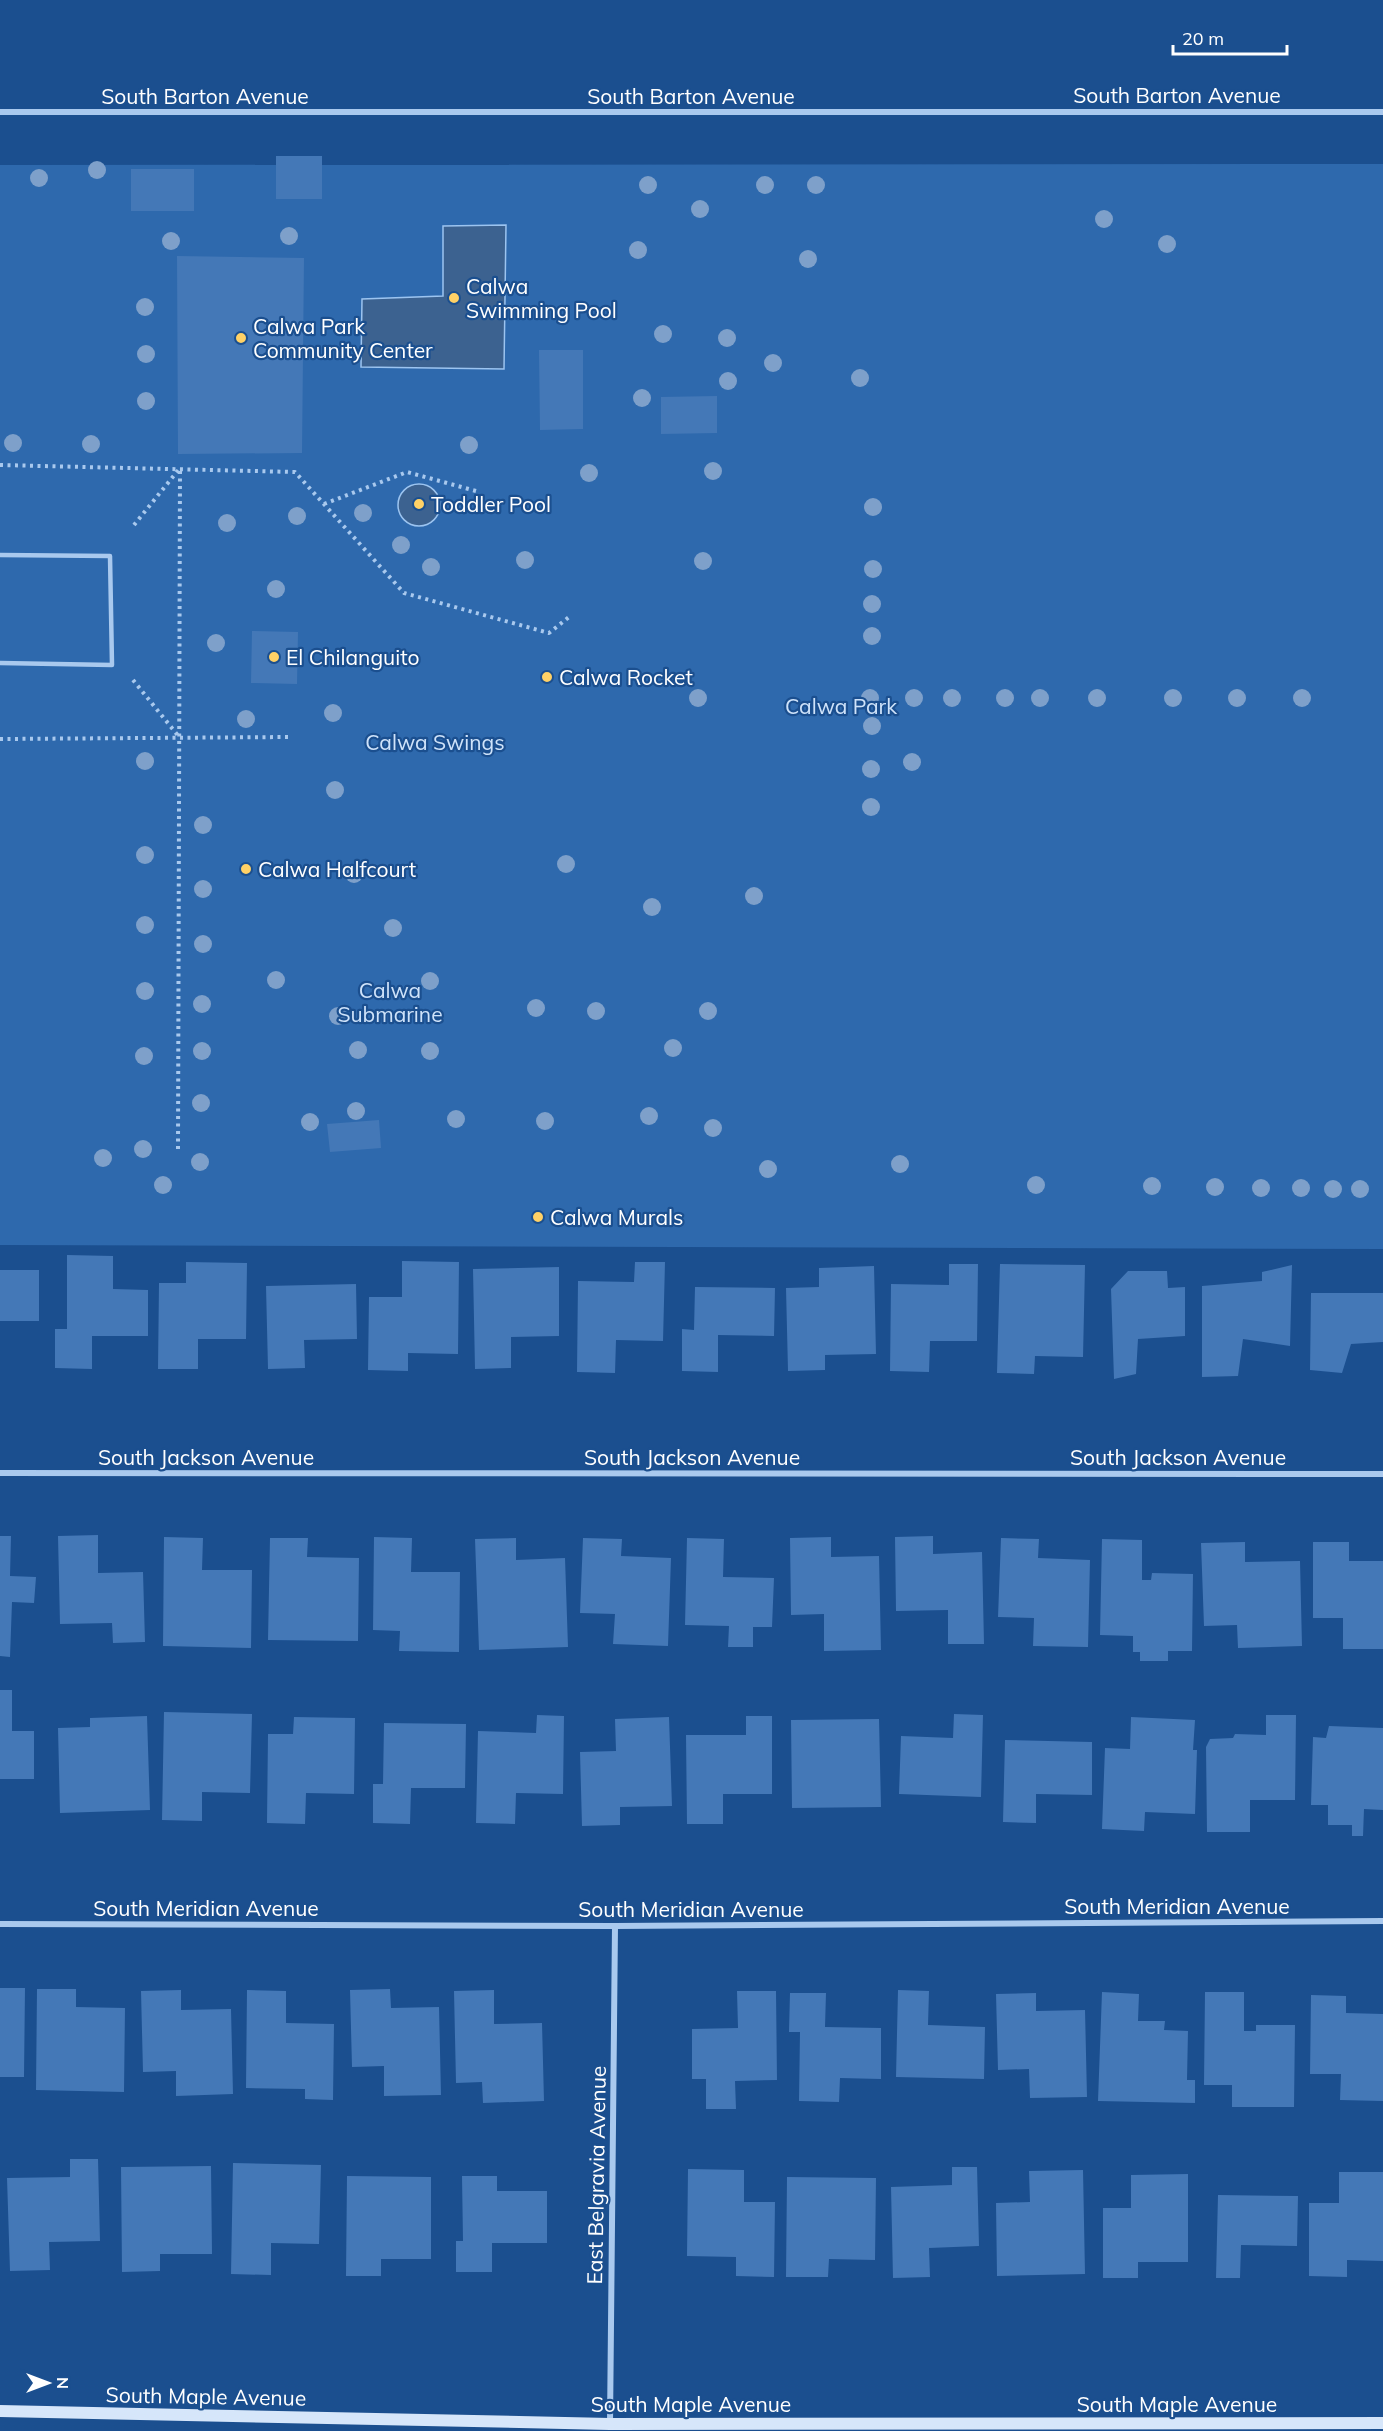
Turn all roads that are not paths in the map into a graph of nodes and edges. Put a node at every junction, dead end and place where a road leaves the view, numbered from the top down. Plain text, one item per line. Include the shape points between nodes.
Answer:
1 (0, 112) edge
2 (1383, 112) edge
3 (0, 555) edge
4 (0, 663) edge
5 (0, 1473) edge
6 (1383, 1474) edge
7 (1383, 1921) edge
8 (0, 1924) edge
9 (615, 1926) junction
10 (0, 2411) edge
11 (1383, 2423) edge
12 (610, 2424) junction

1 - 2 street, South Barton Avenue
3 - 4 lane via 110,556 112,665
5 - 6 street, South Jackson Avenue
7 - 9 street, South Meridian Avenue
8 - 9 street, South Meridian Avenue
9 - 12 street, East Belgravia Avenue
10 - 12 main road, South Maple Avenue
11 - 12 main road, South Maple Avenue

